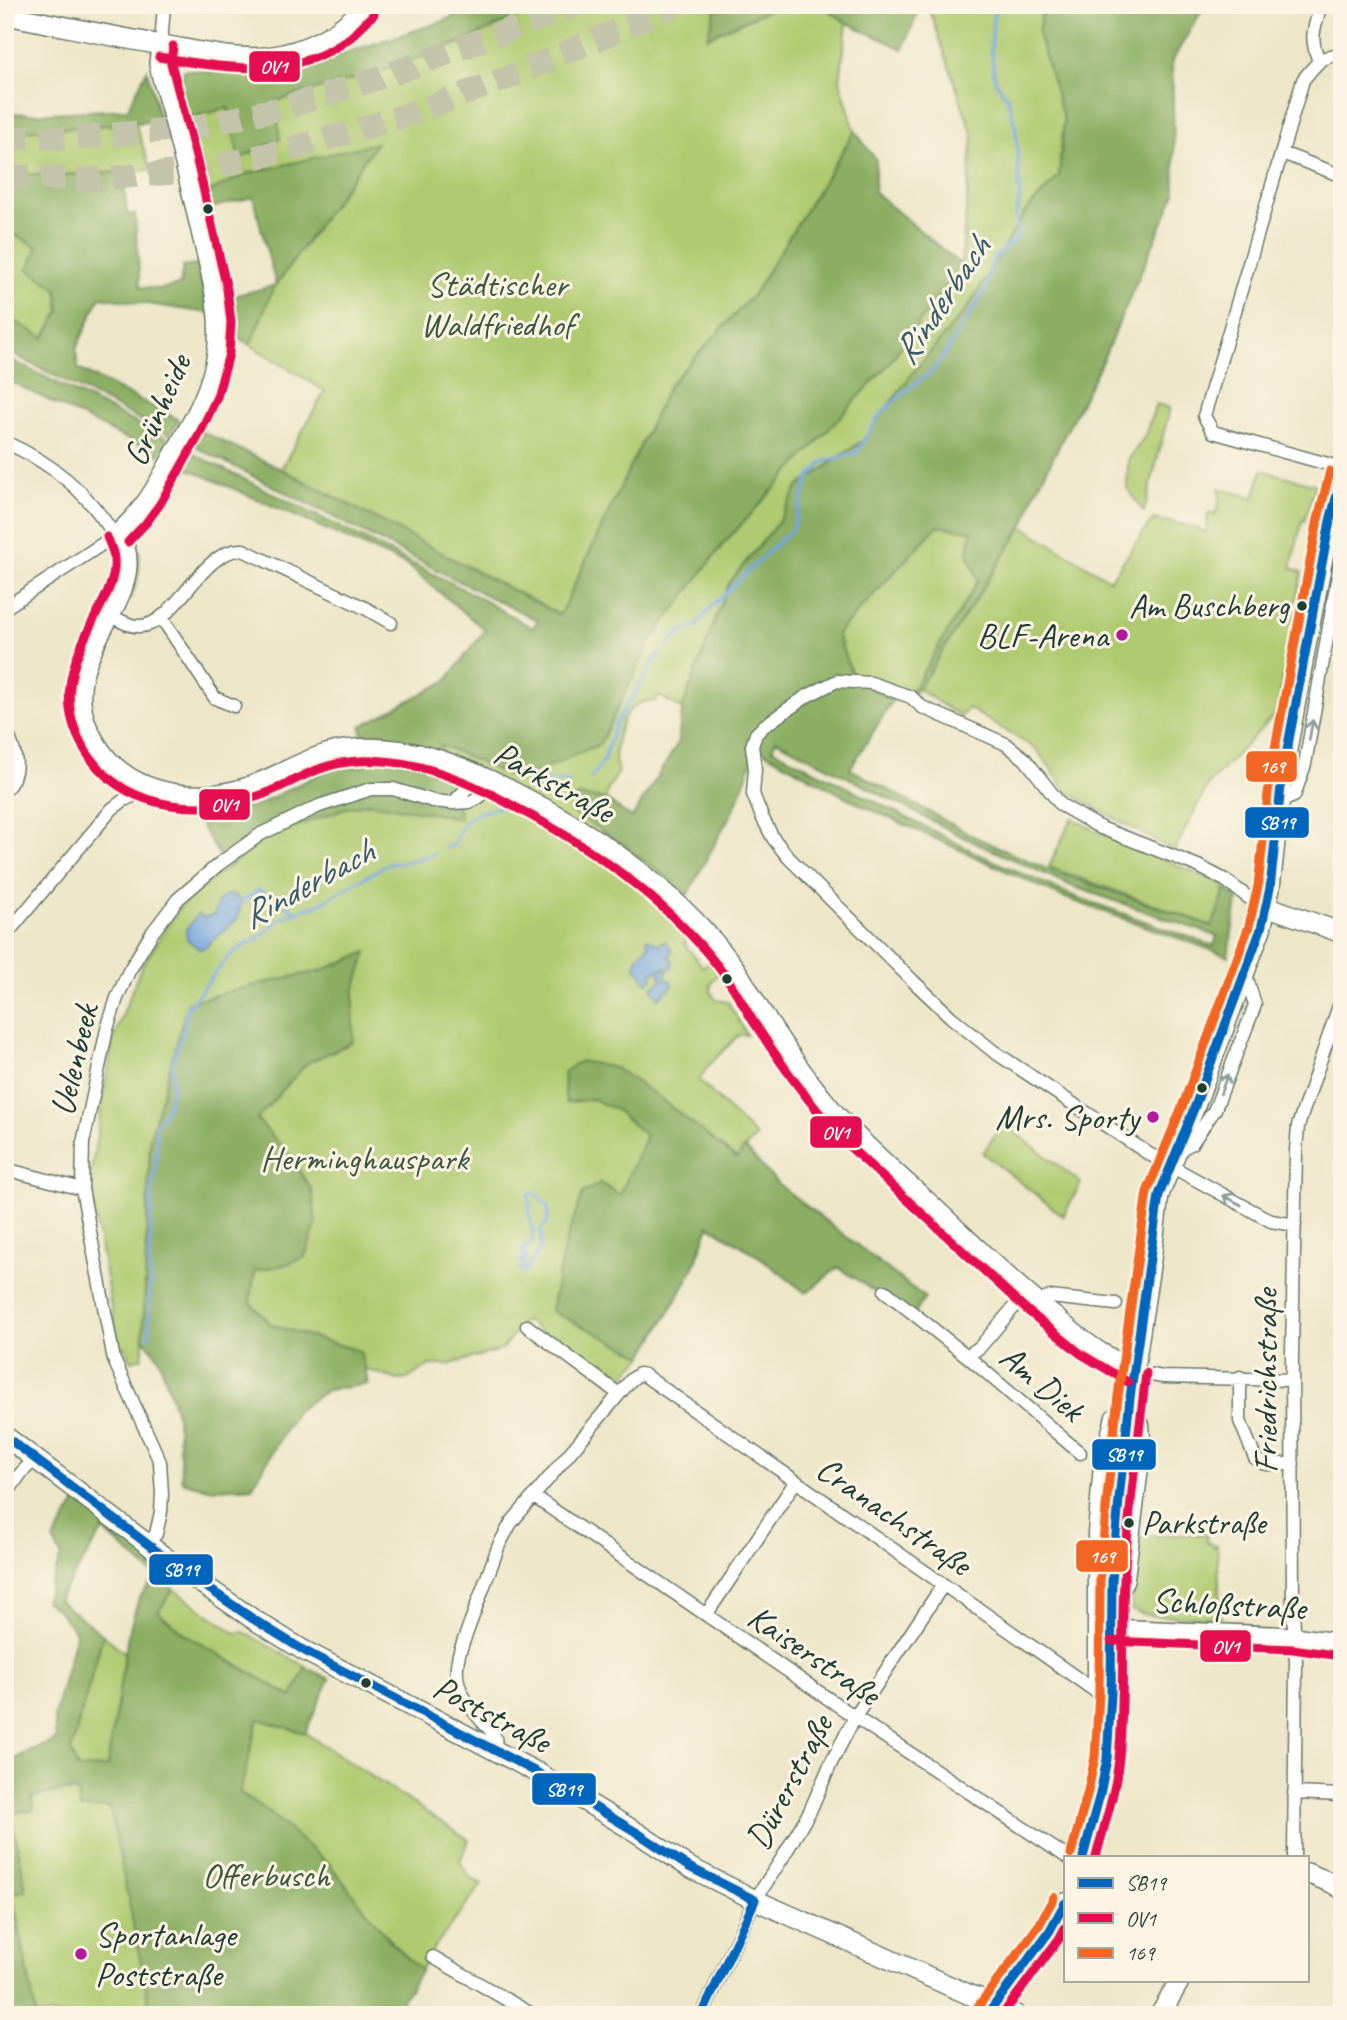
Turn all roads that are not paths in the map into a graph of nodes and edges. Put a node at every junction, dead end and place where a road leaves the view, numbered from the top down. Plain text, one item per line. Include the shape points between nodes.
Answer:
1 (164, 5) edge
2 (365, 5) edge
3 (1321, 5) edge
4 (5, 15) edge
5 (161, 45) junction
6 (1342, 54) edge
7 (1319, 61) junction
8 (1282, 153) junction
9 (1342, 176) edge
10 (5, 442) edge
11 (1342, 468) edge
12 (1342, 474) edge
13 (1330, 521) junction
14 (117, 535) junction
15 (5, 608) edge
16 (110, 615) junction
17 (161, 617) junction
18 (391, 622) dead end
19 (1328, 633) junction
20 (1342, 637) edge
21 (234, 706) dead end
22 (5, 727) edge
23 (474, 773) junction
24 (496, 783) junction
25 (149, 788) junction
26 (5, 790) edge
27 (1279, 802) junction
28 (453, 803) junction
29 (1266, 906) junction
30 (1342, 933) edge
31 (5, 936) edge
32 (1342, 997) edge
33 (1172, 1158) junction
34 (5, 1169) edge
35 (82, 1189) junction
36 (1295, 1225) junction
37 (885, 1291) dead end
38 (1031, 1298) junction
39 (1116, 1304) dead end
40 (527, 1326) dead end
41 (967, 1356) junction
42 (1134, 1372) junction
43 (1240, 1377) junction
44 (1292, 1380) junction
45 (620, 1394) junction
46 (1128, 1409) junction
47 (5, 1436) edge
48 (1080, 1453) dead end
49 (35, 1459) junction
50 (1293, 1464) junction
51 (796, 1481) junction
52 (5, 1496) edge
53 (533, 1496) junction
54 (147, 1544) junction
55 (1093, 1559) junction
56 (1112, 1581) junction
57 (943, 1585) junction
58 (1111, 1606) junction
59 (706, 1615) junction
60 (1112, 1629) junction
61 (1294, 1637) junction
62 (1342, 1644) edge
63 (1104, 1695) junction
64 (855, 1717) junction
65 (494, 1749) junction
66 (1294, 1793) junction
67 (1342, 1795) edge
68 (1065, 1856) edge
69 (1083, 1856) edge
70 (1294, 1856) edge
71 (1308, 1874) edge
72 (1342, 1889) edge
73 (755, 1900) junction
74 (1064, 1905) edge
75 (433, 1957) dead end
76 (1179, 1982) edge
77 (991, 2009) edge
78 (517, 2011) edge
79 (533, 2015) edge
80 (702, 2015) edge
81 (1016, 2015) edge
82 (1160, 2015) edge

1 - 5 street
2 - 5 street via 349,23 324,39 269,57 218,55
3 - 7 street via 1312,45
4 - 5 street
5 - 14 street, Grünheide via 159,64 198,220 219,330 214,371 192,424 157,489
6 - 7 street
7 - 8 street via 1303,80
8 - 9 street
8 - 11 street via 1204,416 1213,432
10 - 14 street via 59,472
12 - 13 street
13 - 19 street via 1341,558
13 - 27 street
14 - 15 street, Grünheide
14 - 16 street, Parkstraße via 125,544 127,567 122,592
16 - 17 street via 139,627
16 - 25 street, Parkstraße via 83,670 80,688 85,722 100,752 134,782
17 - 18 street via 220,556 243,550
17 - 21 street via 215,698
19 - 20 street
27 -> 19 street via 1294,796 1305,764
22 - 26 street via 17,765
23 - 24 street, Parkstraße
23 - 25 street, Parkstraße via 389,748 352,749 324,754 220,794
23 - 28 street
24 - 28 street, Uelenbeek via 470,802
24 - 38 street, Parkstraße via 606,846 687,913 737,971 779,1040 836,1115
25 - 31 street via 112,809
27 - 29 street
28 - 35 street, Uelenbeek via 393,789 359,791 261,834 178,899 152,933 117,998 83,1143
29 - 30 street
29 - 33 street
29 - 33 street via 1198,866 1101,828 1061,805 1025,759 1006,744 922,707 911,697 871,683 837,681 807,696 756,734 753,794 773,838 788,857 951,1017 993,1051 1149,1154
32 - 36 street, Friedrichstraße via 1298,1126
36 -> 33 street via 1272,1221
33 - 42 street via 1158,1195
34 - 35 street
35 - 54 street, Uelenbeek via 114,1360 160,1462 161,1513 156,1534
36 - 44 street, Friedrichstraße
37 - 41 street, Am Diek
38 - 39 street
38 - 41 street, Am Diek
38 - 42 street, Parkstraße
40 - 45 street
41 - 48 street, Am Diek
42 - 43 street via 1163,1377
42 - 46 street
43 - 44 street
43 - 50 street via 1240,1421 1255,1458 1268,1464
44 - 50 street, Friedrichstraße
45 - 51 street, Cranachstraße via 635,1376 647,1377
45 - 53 street
46 - 55 street via 1108,1423
46 - 56 street
46 - 58 street via 1143,1424 1143,1460 1128,1578
47 - 49 street, Poststraße
49 - 52 street
49 - 54 street, Poststraße
50 - 61 street, Friedrichstraße
51 - 57 street, Cranachstraße
51 - 59 street
53 - 59 street, Kaiserstraße
53 - 65 street via 499,1545 458,1657 460,1692 496,1739
54 - 65 street, Poststraße via 303,1650
55 - 56 street
55 - 63 street via 1094,1678
56 - 58 street
57 - 63 street, Cranachstraße
57 - 64 street, Dürerstraße
58 - 60 street
59 - 64 street, Kaiserstraße
60 - 61 street, Schloßstraße
60 - 63 street
61 - 62 street, Schloßstraße
61 - 66 street, Friedrichstraße
63 - 69 street via 1107,1759
64 - 68 street, Kaiserstraße
64 - 73 street, Dürerstraße via 810,1811
65 - 73 street, Poststraße via 689,1867
66 - 67 street
66 - 70 street, Friedrichstraße
71 - 72 street
73 - 77 street, Poststraße via 965,1993
73 - 80 street, Dürerstraße
74 - 77 street
75 - 78 street
76 - 82 street
77 - 81 street, Poststraße
78 - 79 street

